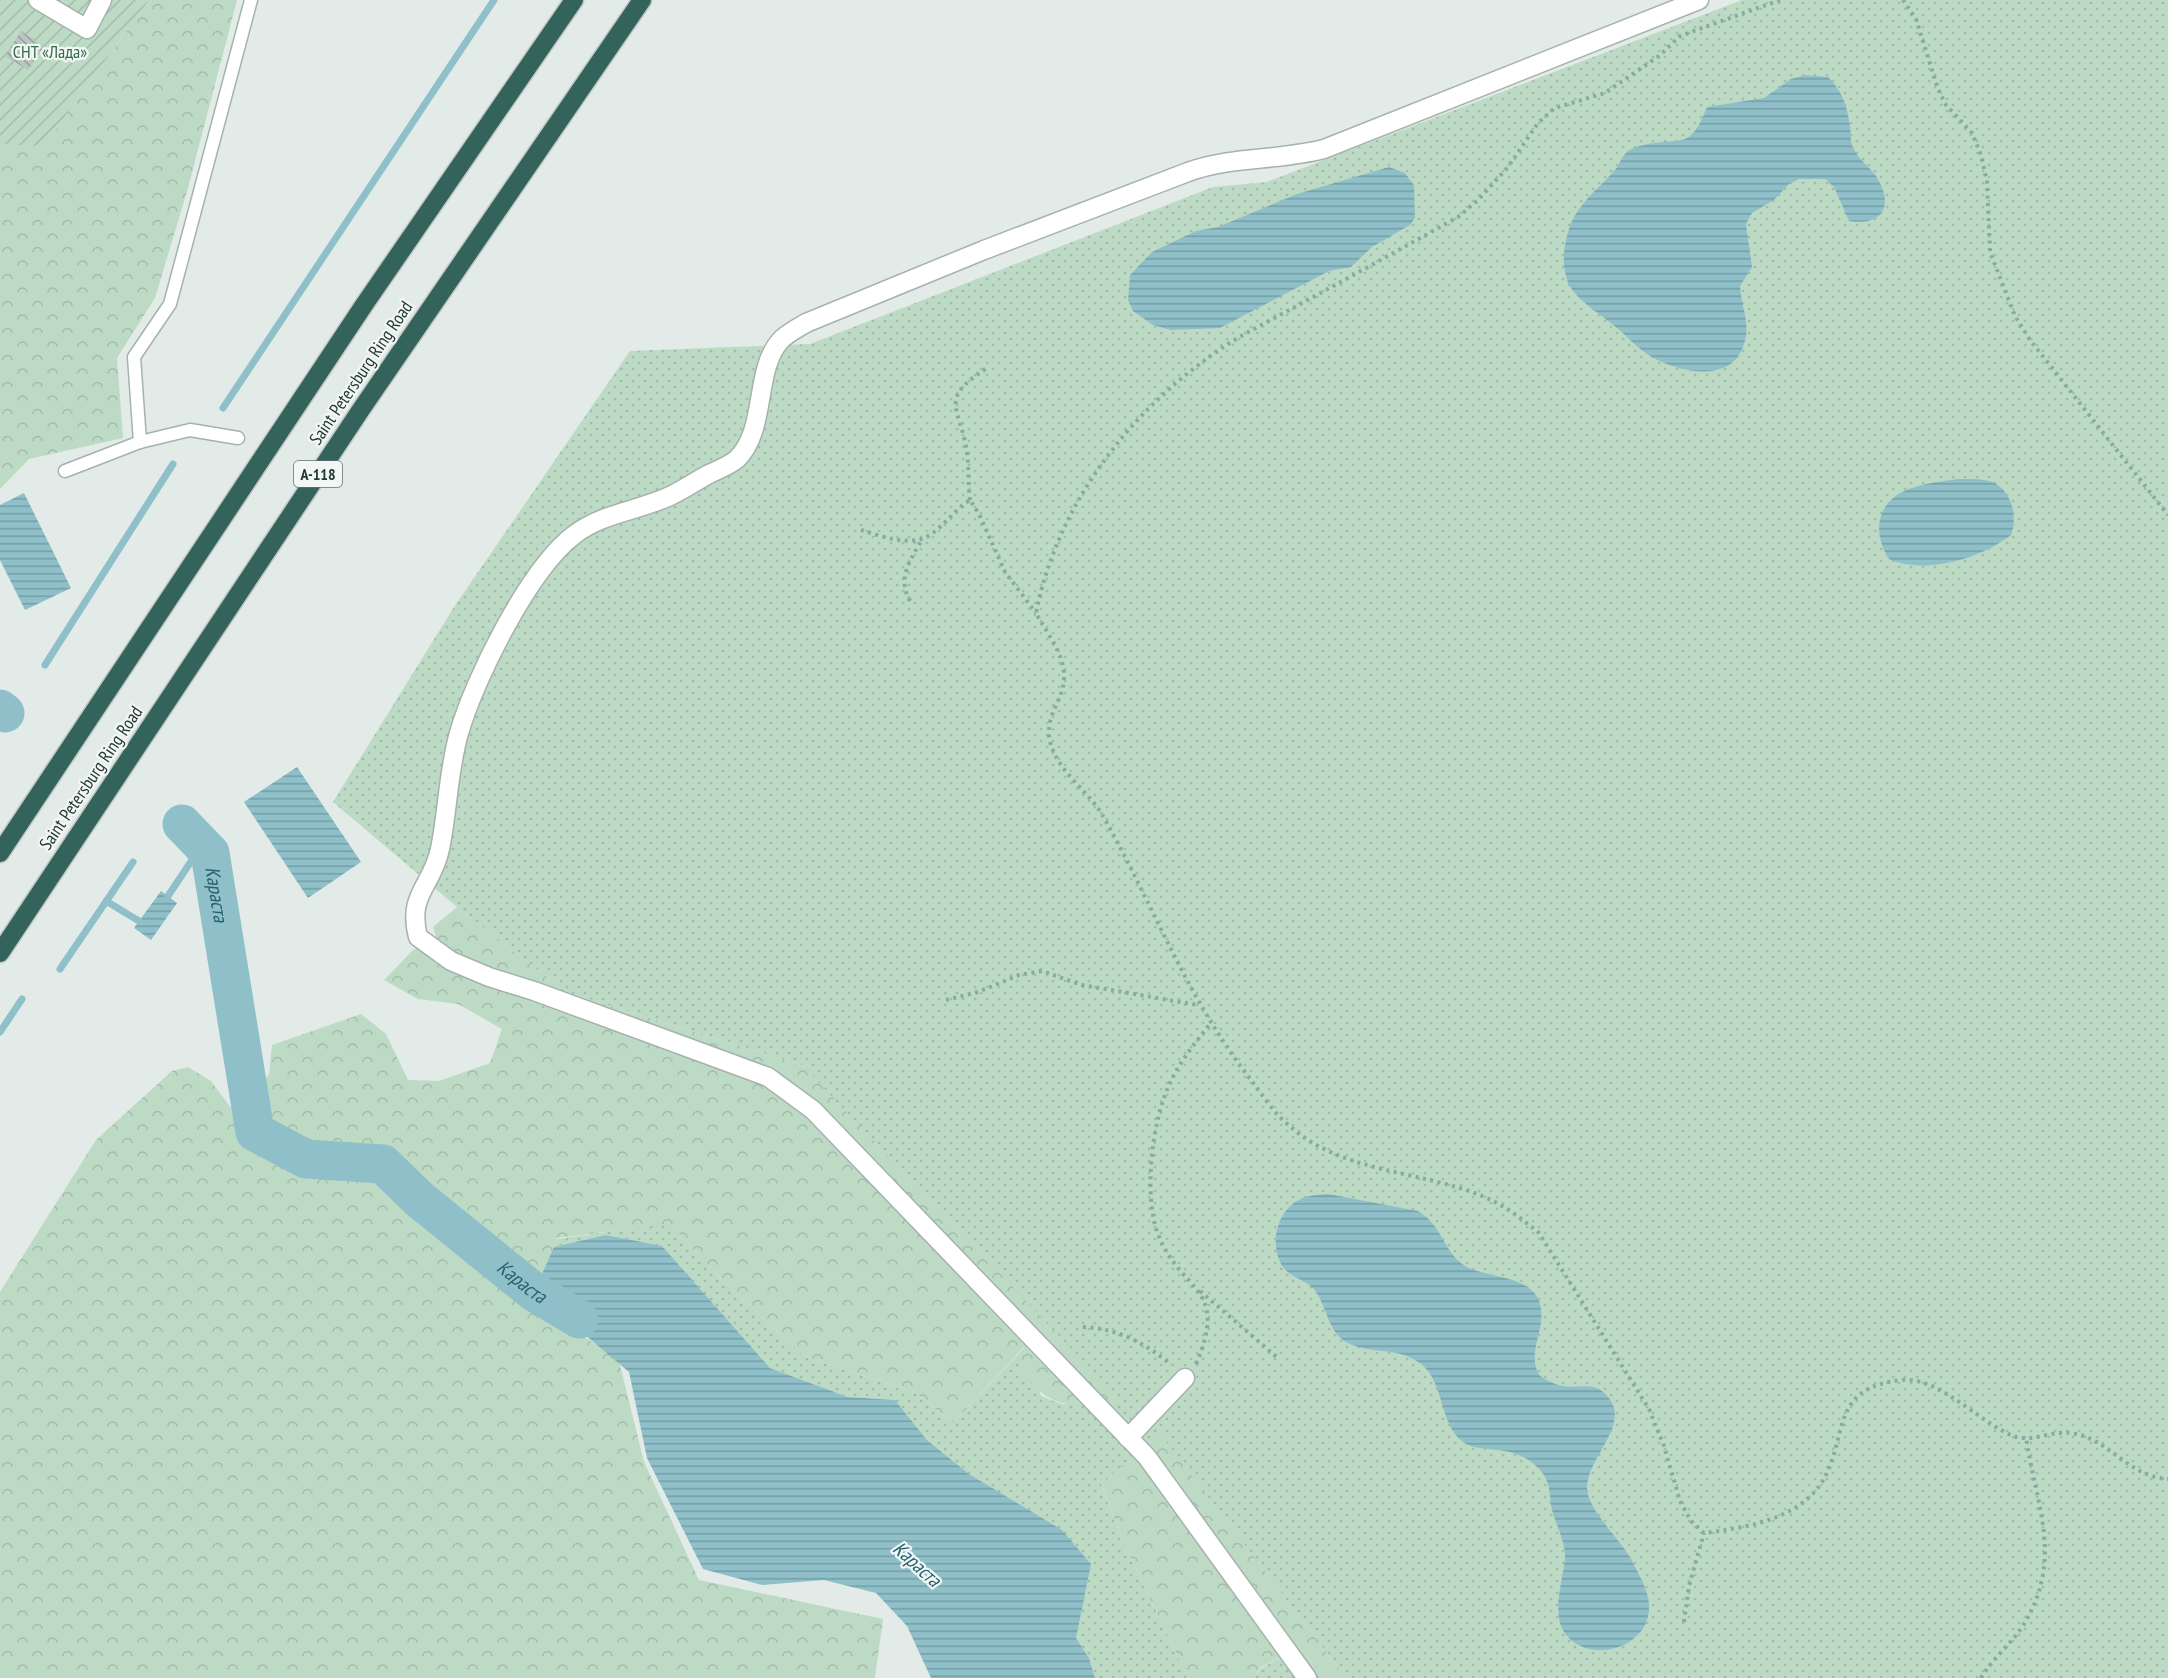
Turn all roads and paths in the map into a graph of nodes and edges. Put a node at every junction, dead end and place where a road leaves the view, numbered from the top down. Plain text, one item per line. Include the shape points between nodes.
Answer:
1 (38, 0) edge
2 (102, 0) edge
3 (251, 0) edge
4 (573, 0) edge
5 (642, 0) edge
6 (1700, 0) edge
7 (1780, 0) edge
8 (1903, 0) edge
9 (987, 368) dead end
10 (238, 438) dead end
11 (140, 442) junction
12 (65, 471) dead end
13 (970, 500) junction
14 (2168, 515) edge
15 (861, 530) dead end
16 (921, 541) junction
17 (910, 601) dead end
18 (1036, 613) junction
19 (0, 853) edge
20 (0, 953) edge
21 (946, 1000) dead end
22 (1199, 1005) junction
23 (1210, 1024) junction
24 (1199, 1290) junction
25 (1083, 1327) dead end
26 (1279, 1359) dead end
27 (1185, 1378) junction
28 (2025, 1437) junction
29 (1128, 1438) junction
30 (2168, 1479) edge
31 (1704, 1533) junction
32 (1684, 1622) dead end
33 (1307, 1678) edge
34 (1982, 1678) edge

1 - 2 street via 87,28
3 - 11 lane via 170,304 134,357
4 - 19 highway, Saint Petersburg Ring Road via 364,305
5 - 20 highway, Saint Petersburg Ring Road / А-118 via 360,411
6 - 29 street via 1324,149 1294,156 1216,162 806,323 780,341 770,359 748,441 737,459 669,497 609,516 575,533 554,552 529,588 481,678 460,731 450,773 440,851 413,917 418,937 451,961 489,977 768,1077 813,1110
7 - 18 path via 1680,36 1643,68 1605,93 1555,108 1538,123 1508,167 1458,217 1223,348 1183,378 1106,455 1058,540 1041,585
8 - 14 path via 1916,19 1946,105 1972,133 1981,155 1987,182 1990,252 2015,316
9 - 13 path via 962,386 955,404 967,452
10 - 11 lane via 190,430
11 - 12 lane
13 - 16 path
13 - 18 path via 1005,572
15 - 16 path
16 - 17 path via 909,561 904,582
18 - 22 path via 1060,656 1065,676 1050,717 1051,746 1070,776 1099,808
21 - 22 path via 1042,971 1082,985
22 - 23 path
23 - 24 path via 1170,1083 1159,1116 1150,1187 1158,1236 1182,1273
23 - 31 path via 1258,1090 1292,1128 1318,1144 1378,1169 1483,1196 1515,1213 1539,1233 1649,1409 1680,1501 1691,1521
24 - 26 path
24 - 27 path via 1209,1313 1205,1343 1196,1365
25 - 27 path via 1104,1328 1152,1348
27 - 29 street
28 - 30 path via 2072,1433 2105,1447 2144,1475
28 - 31 path via 2003,1431 1930,1386 1903,1380 1876,1385 1862,1393 1844,1414 1829,1466 1812,1493 1780,1515 1754,1525
28 - 34 path via 2046,1544 2045,1569 2032,1609
29 - 33 street via 1147,1457
31 - 32 path via 1689,1586

